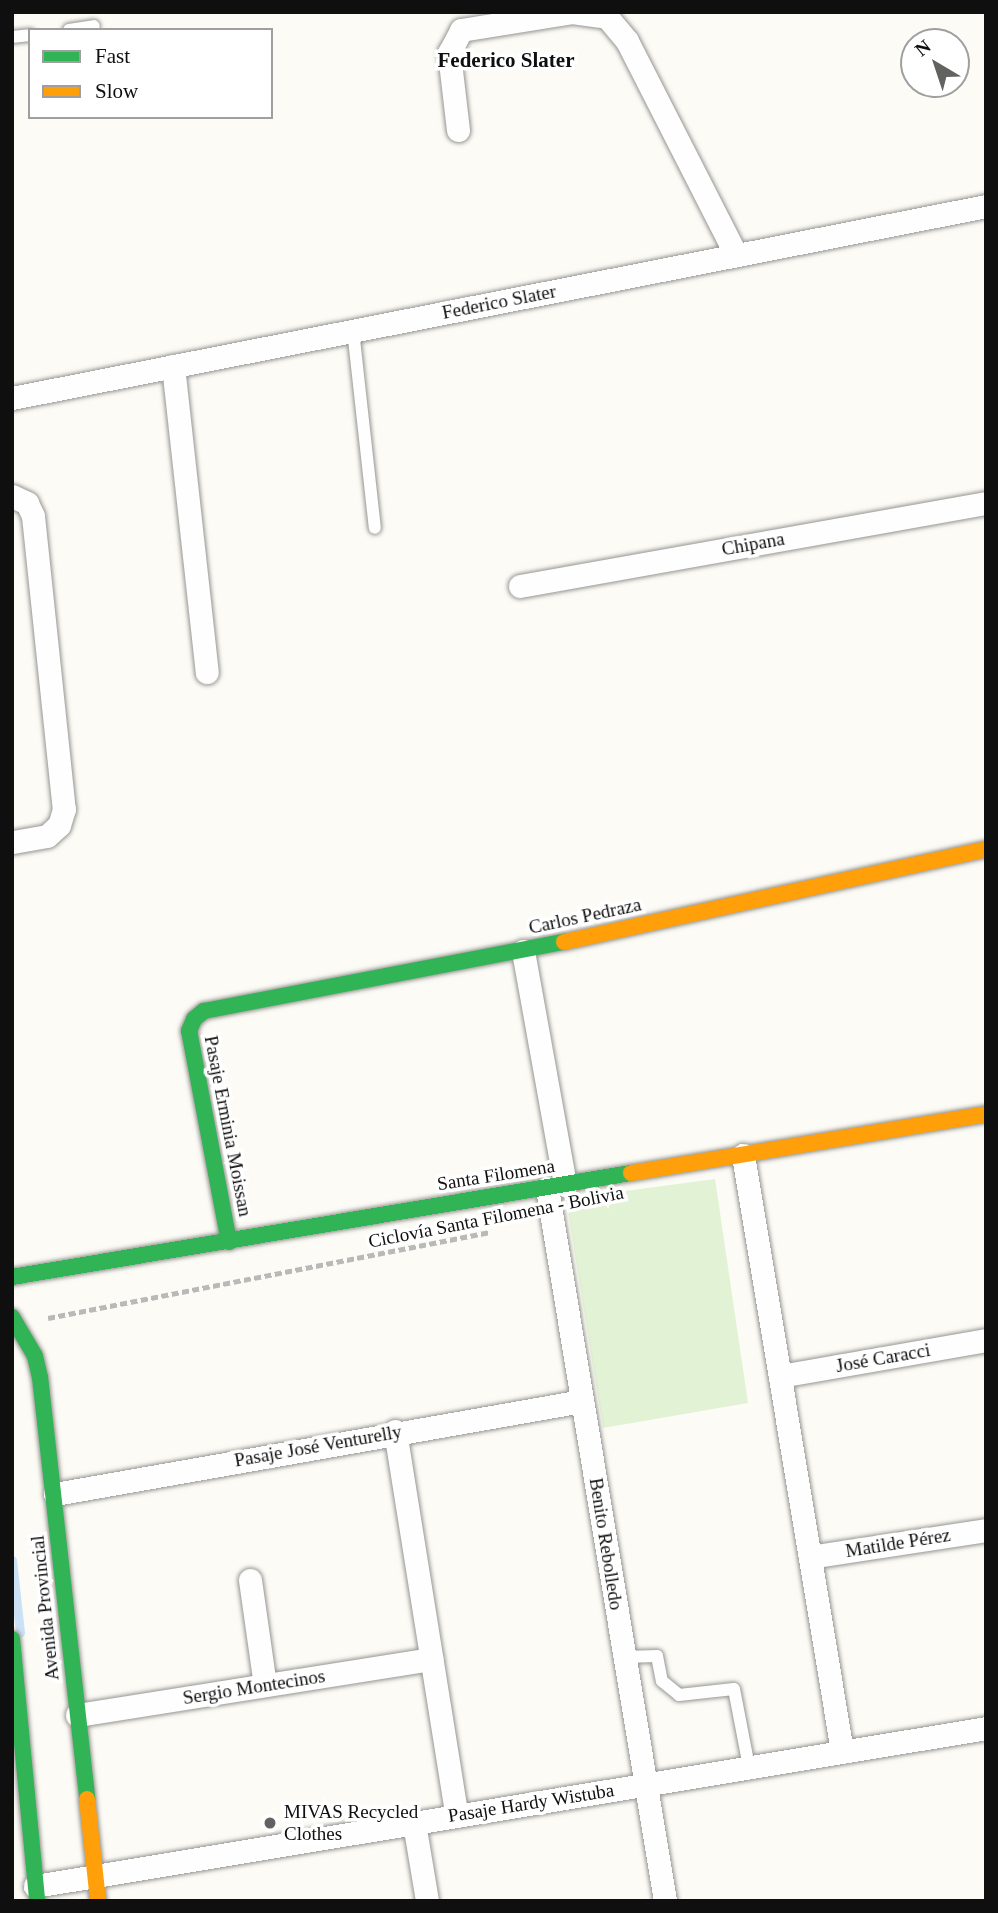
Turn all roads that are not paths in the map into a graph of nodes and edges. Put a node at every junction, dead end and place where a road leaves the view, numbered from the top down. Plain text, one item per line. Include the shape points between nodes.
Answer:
1 (94, 26) dead end
2 (82, 28) edge
3 (457, 130) dead end
4 (986, 206) edge
5 (736, 255) junction
6 (354, 330) junction
7 (173, 366) junction
8 (12, 398) edge
9 (12, 496) edge
10 (986, 502) edge
11 (375, 528) dead end
12 (520, 586) dead end
13 (207, 672) dead end
14 (12, 842) edge
15 (986, 849) edge
16 (523, 951) junction
17 (194, 1019) joint
18 (986, 1114) edge
19 (743, 1155) junction
20 (556, 1186) junction
21 (229, 1242) junction
22 (12, 1277) edge
23 (14, 1321) edge
24 (986, 1340) edge
25 (780, 1376) junction
26 (582, 1401) junction
27 (395, 1432) junction
28 (55, 1494) junction
29 (986, 1530) edge
30 (810, 1557) junction
31 (250, 1580) dead end
32 (12, 1639) edge
33 (625, 1657) junction
34 (432, 1659) junction
35 (265, 1685) junction
36 (77, 1715) junction
37 (986, 1728) edge
38 (842, 1751) junction
39 (750, 1767) junction
40 (646, 1784) junction
41 (457, 1815) junction
42 (414, 1823) junction
43 (96, 1875) junction
44 (36, 1893) edge
45 (98, 1901) edge
46 (427, 1901) edge
47 (665, 1901) edge

1 - 2 lane
3 - 5 street via 449,53 461,30 572,12 607,17 627,41
4 - 5 street, Federico Slater
5 - 6 street, Federico Slater
6 - 7 street, Federico Slater
6 - 11 lane
7 - 8 street, Federico Slater
7 - 13 street
9 - 14 street via 27,503 33,516 64,809 59,825 47,836
10 - 12 street, Chipana
15 - 16 street, Carlos Pedraza
16 - 17 street, Carlos Pedraza via 204,1011
16 - 20 street, Benito Rebolledo
17 - 21 street, Pasaje Erminia Moissan via 189,1031
18 - 19 street, Santa Filomena
19 - 20 street, Santa Filomena
19 - 25 street
20 - 21 street, Santa Filomena
20 - 26 street, Benito Rebolledo
21 - 22 street, Santa Filomena
23 - 28 street, Avenida Provincial via 38,1366
24 - 25 street, José Caracci
25 - 30 street
26 - 27 street, Pasaje José Venturelly
26 - 33 street, Benito Rebolledo
27 - 28 street, Pasaje José Venturelly
27 - 34 street
28 - 36 street, Avenida Provincial
29 - 30 street, Matilde Pérez
30 - 38 street
31 - 35 street
32 - 44 street, Avenida Provincial
33 - 39 lane via 657,1656 662,1681 679,1695 734,1689
33 - 40 street, Benito Rebolledo
34 - 35 street, Sergio Montecinos
34 - 41 street
35 - 36 street, Sergio Montecinos
36 - 43 street, Avenida Provincial
37 - 38 street, Pasaje Hardy Wistuba
38 - 39 street, Pasaje Hardy Wistuba
39 - 40 street, Pasaje Hardy Wistuba
40 - 41 street, Pasaje Hardy Wistuba
40 - 47 street, Benito Rebolledo
41 - 42 street, Pasaje Hardy Wistuba
42 - 43 street, Pasaje Hardy Wistuba
42 - 46 street
43 - 44 street, Pasaje Hardy Wistuba
43 - 45 street, Avenida Provincial

